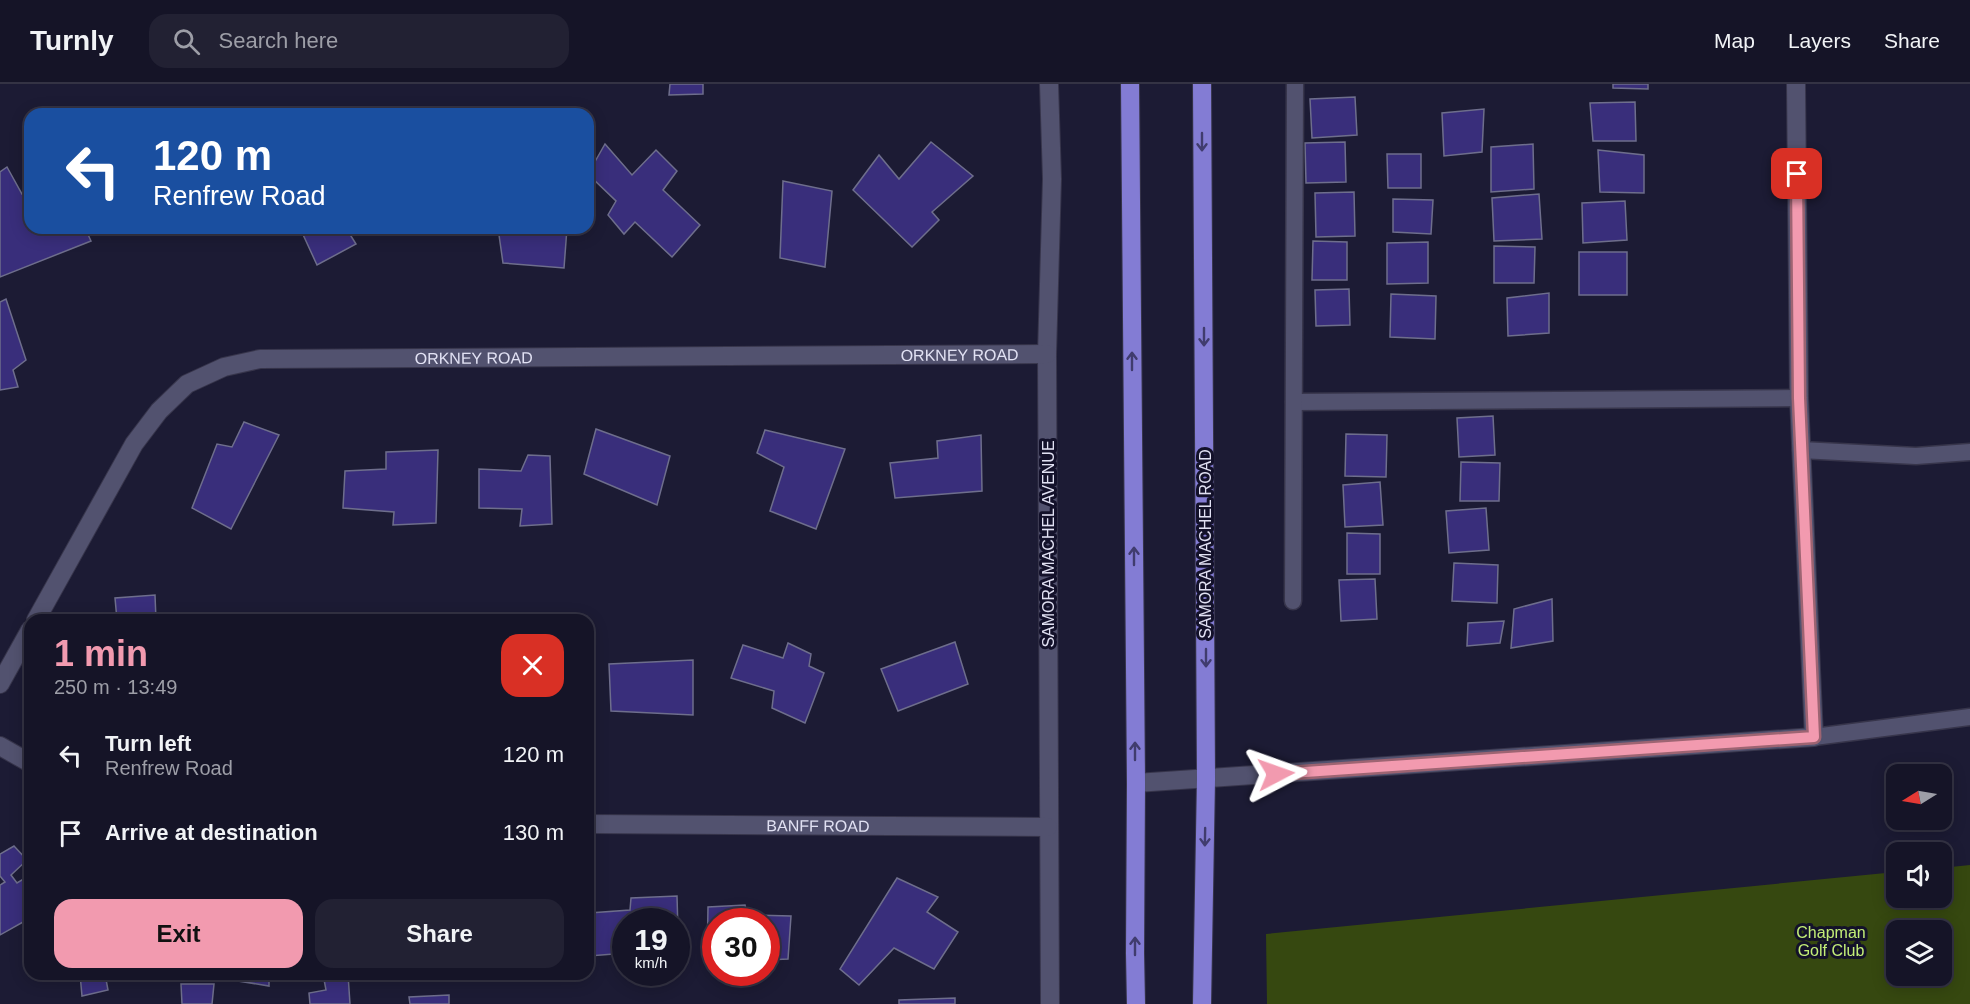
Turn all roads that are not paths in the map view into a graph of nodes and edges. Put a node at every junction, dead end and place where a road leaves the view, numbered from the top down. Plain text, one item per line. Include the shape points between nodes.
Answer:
1 (1049, 84) edge
2 (1130, 84) edge
3 (1202, 84) edge
4 (1295, 84) edge
5 (1796, 84) edge
6 (1047, 354) junction
7 (1799, 398) junction
8 (1294, 402) junction
9 (1801, 450) junction
10 (1970, 452) edge
11 (1293, 601) dead end
12 (39, 614) edge
13 (24, 641) edge
14 (0, 684) edge
15 (1970, 717) edge
16 (1814, 737) junction
17 (0, 746) edge
18 (24, 760) edge
19 (1206, 779) junction
20 (1136, 783) junction
21 (594, 824) edge
22 (1048, 827) junction
23 (1050, 1004) edge
24 (1136, 1004) edge
25 (1202, 1004) edge

1 - 6 street, SAMORA MACHEL AVENUE via 1052,179
20 -> 2 highway
3 -> 19 highway, SAMORA MACHEL ROAD
4 - 8 lane
5 - 7 street
6 - 12 street, ORKNEY ROAD via 260,359 224,367 187,384 159,411 134,444
6 - 22 street, SAMORA MACHEL AVENUE
7 - 8 lane
7 - 9 street
8 - 11 lane
9 - 10 lane via 1916,456
9 - 16 street
13 - 14 street
15 - 16 lane
16 - 19 street
17 - 18 street
19 - 20 street
19 -> 25 highway, SAMORA MACHEL ROAD
24 -> 20 highway
21 - 22 street, BANFF ROAD
22 - 23 street, SAMORA MACHEL AVENUE

